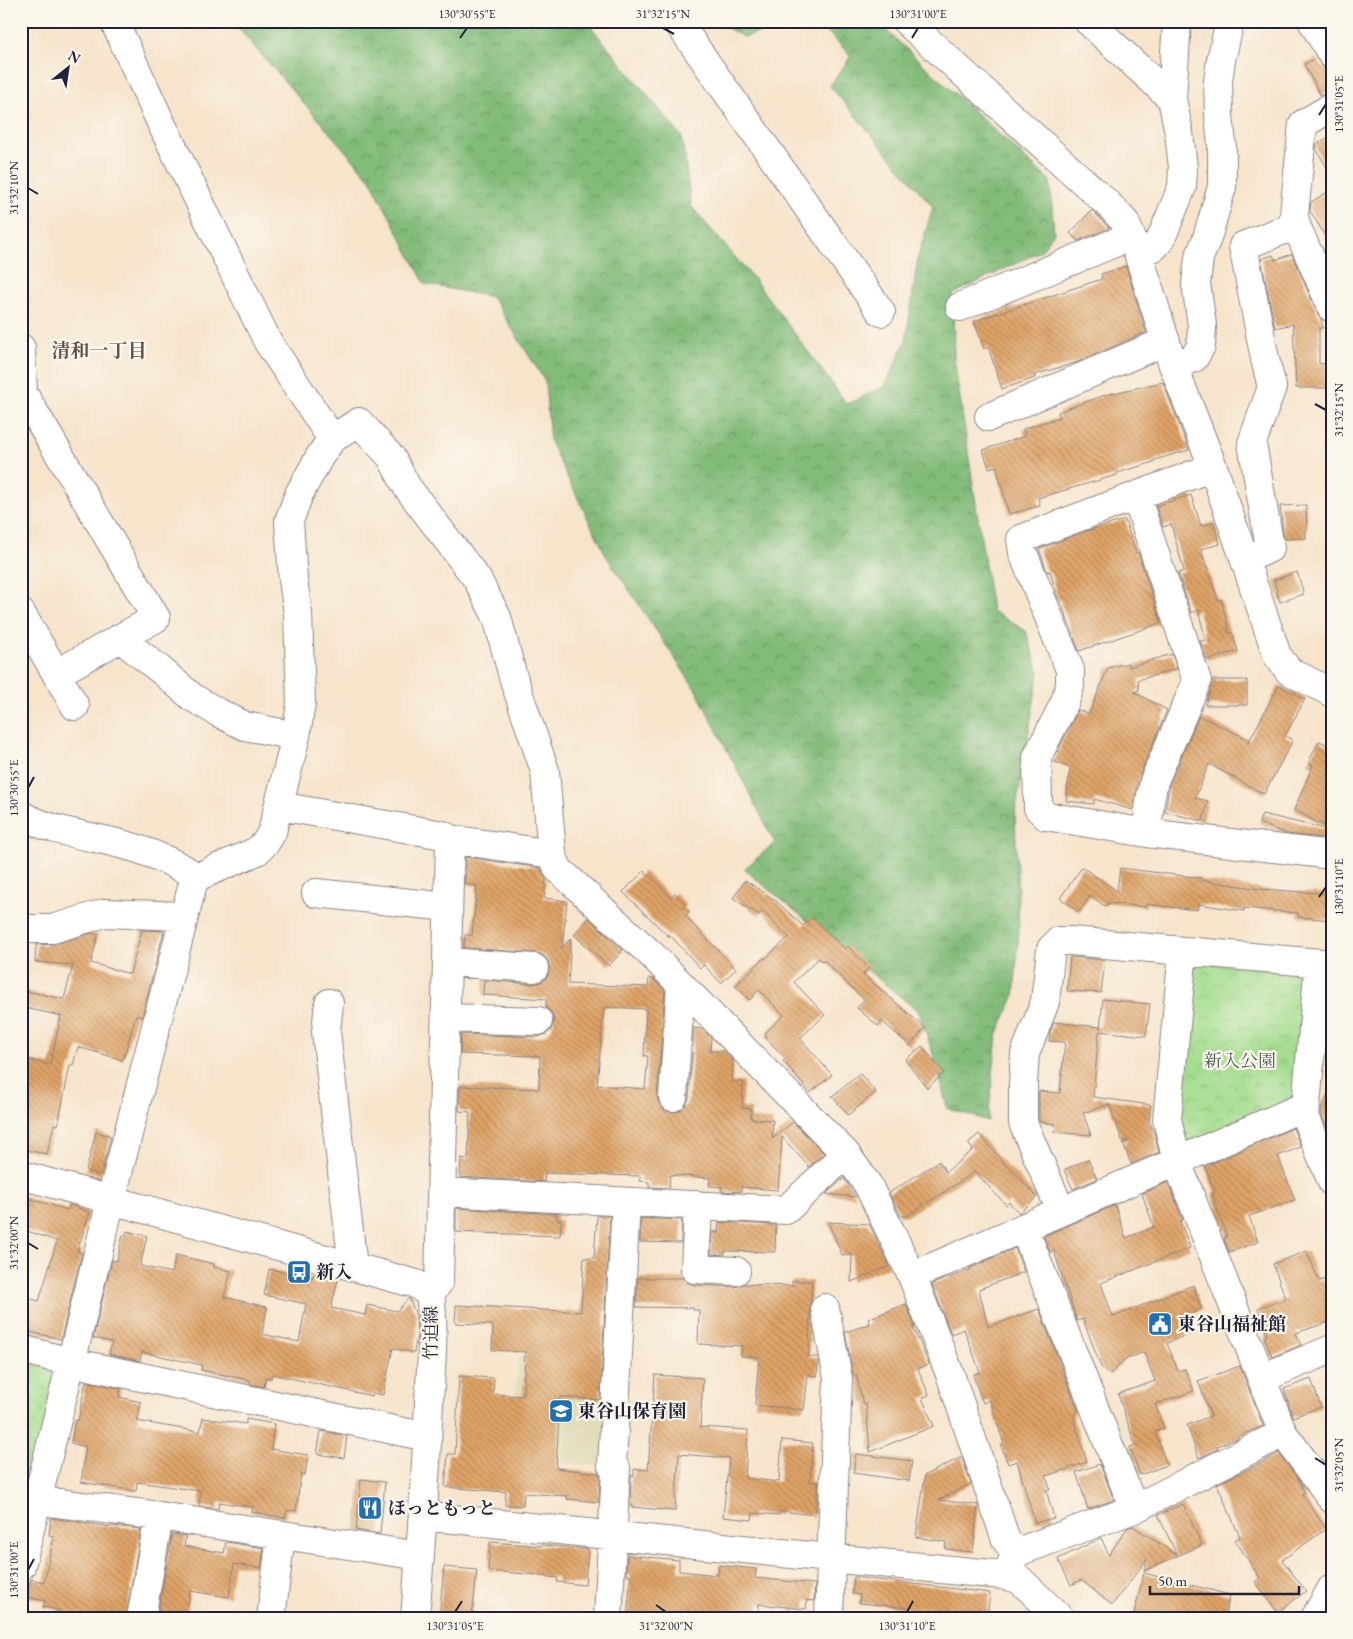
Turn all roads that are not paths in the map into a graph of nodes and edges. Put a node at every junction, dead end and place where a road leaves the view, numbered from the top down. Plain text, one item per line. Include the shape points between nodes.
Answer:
1 (114, 21) edge
2 (677, 21) edge
3 (906, 21) edge
4 (1088, 21) edge
5 (1177, 21) edge
6 (1230, 21) edge
7 (1312, 21) edge
8 (1332, 55) edge
9 (1172, 99) junction
10 (1332, 107) edge
11 (1296, 225) junction
12 (1135, 245) junction
13 (960, 307) dead end
14 (1332, 308) edge
15 (881, 312) dead end
16 (1170, 353) junction
17 (22, 363) edge
18 (989, 417) dead end
19 (332, 439) junction
20 (1213, 467) junction
21 (1136, 496) junction
22 (1245, 560) junction
23 (21, 613) edge
24 (120, 638) junction
25 (56, 674) junction
26 (1332, 693) edge
27 (75, 706) dead end
28 (296, 736) junction
29 (279, 806) junction
30 (21, 815) edge
31 (1147, 833) junction
32 (450, 839) junction
33 (552, 854) junction
34 (1332, 855) edge
35 (197, 877) junction
36 (316, 893) dead end
37 (448, 907) junction
38 (184, 916) junction
39 (21, 930) edge
40 (1183, 951) junction
41 (447, 962) junction
42 (1325, 963) edge
43 (534, 968) dead end
44 (681, 985) junction
45 (329, 1004) dead end
46 (446, 1018) junction
47 (538, 1021) dead end
48 (673, 1097) dead end
49 (1305, 1106) junction
50 (846, 1154) junction
51 (1177, 1162) junction
52 (21, 1175) edge
53 (1332, 1182) edge
54 (442, 1192) junction
55 (111, 1200) junction
56 (626, 1202) junction
57 (698, 1205) junction
58 (1061, 1211) junction
59 (1024, 1228) junction
60 (354, 1267) junction
61 (736, 1271) dead end
62 (912, 1276) junction
63 (430, 1294) junction
64 (825, 1308) dead end
65 (21, 1349) edge
66 (1332, 1349) edge
67 (70, 1362) junction
68 (1262, 1378) junction
69 (1283, 1433) junction
70 (428, 1437) junction
71 (30, 1496) edge
72 (1332, 1498) edge
73 (1134, 1509) junction
74 (159, 1516) junction
75 (424, 1516) junction
76 (281, 1535) junction
77 (612, 1535) junction
78 (420, 1556) junction
79 (830, 1558) junction
80 (1011, 1564) junction
81 (21, 1566) edge
82 (1332, 1588) edge
83 (141, 1618) edge
84 (270, 1618) edge
85 (415, 1618) edge
86 (608, 1618) edge
87 (828, 1618) edge
88 (1060, 1618) edge
89 (1315, 1618) edge

1 - 19 street via 268,342
2 - 15 street
3 - 12 street via 1108,204 1125,222
4 - 9 street
5 - 9 street
6 - 16 street via 1218,82 1222,187 1199,258 1196,284 1202,325 1201,346 1194,358
7 - 8 street
9 - 12 street via 1183,168 1182,187 1161,239 1154,248
10 - 11 street via 1303,124 1294,215
11 - 14 street
11 - 22 street via 1243,246 1272,387 1252,443 1270,548
12 - 13 street
12 - 16 street
16 - 18 street
16 - 20 street
17 - 24 street via 23,393 156,618
19 - 28 street via 298,494 289,521 298,613 301,703
19 - 33 street via 360,422 391,456 407,487 486,594 497,617 513,677 545,771
20 - 21 street
20 - 22 street
21 - 31 street via 1197,681 1154,781
21 - 31 street via 1021,539 1023,553 1070,670 1070,686 1064,704 1037,757 1038,808 1046,816
22 - 26 street via 1277,655 1290,671
23 - 25 street
24 - 25 street
24 - 28 street via 192,697 217,712 245,726
25 - 27 street
28 - 29 street
29 - 32 street via 444,835
29 - 35 street via 272,832 257,851
30 - 35 street via 71,834 138,849 180,866
31 - 34 street
32 - 33 street
32 - 37 street
33 - 44 street via 558,869
35 - 38 street
36 - 37 street
37 - 41 street
38 - 39 street via 105,913 52,929
38 - 55 street
40 - 42 street
40 - 51 street via 1167,1119
40 - 58 street via 1071,940 1059,942 1051,949 1045,1002 1025,1054 1023,1123
41 - 43 street
41 - 46 street
42 - 49 street
44 - 48 street
44 - 50 street
45 - 60 street via 326,1032
46 - 47 street
46 - 54 street
49 - 51 street
49 - 53 street via 1305,1116
50 - 57 street via 786,1210
50 - 62 street via 868,1186
51 - 58 street
51 - 68 street
52 - 55 street, 竹迫線
54 - 56 street
54 - 63 street via 439,1282
55 - 60 street, 竹迫線
55 - 67 street
56 - 57 street
56 - 77 street via 612,1466 616,1469
57 - 61 street via 695,1269
58 - 59 street
59 - 62 street
59 - 73 street
60 - 63 street, 竹迫線 via 416,1284
62 - 80 street via 951,1377 1006,1540
63 - 70 street, 竹迫線
64 - 79 street via 838,1378
65 - 67 street
66 - 68 street
67 - 70 street
67 - 71 street
68 - 69 street
69 - 72 street
69 - 73 street
70 - 75 street, 竹迫線
71 - 74 street via 50,1502
71 - 81 street
73 - 80 street
74 - 76 street
74 - 83 street
75 - 77 street
75 - 78 street, 竹迫線
76 - 78 street
76 - 84 street
77 - 79 street
77 - 86 street
78 - 85 street, 竹迫線
79 - 80 street
79 - 87 street
80 - 88 street via 1019,1579
82 - 89 street

